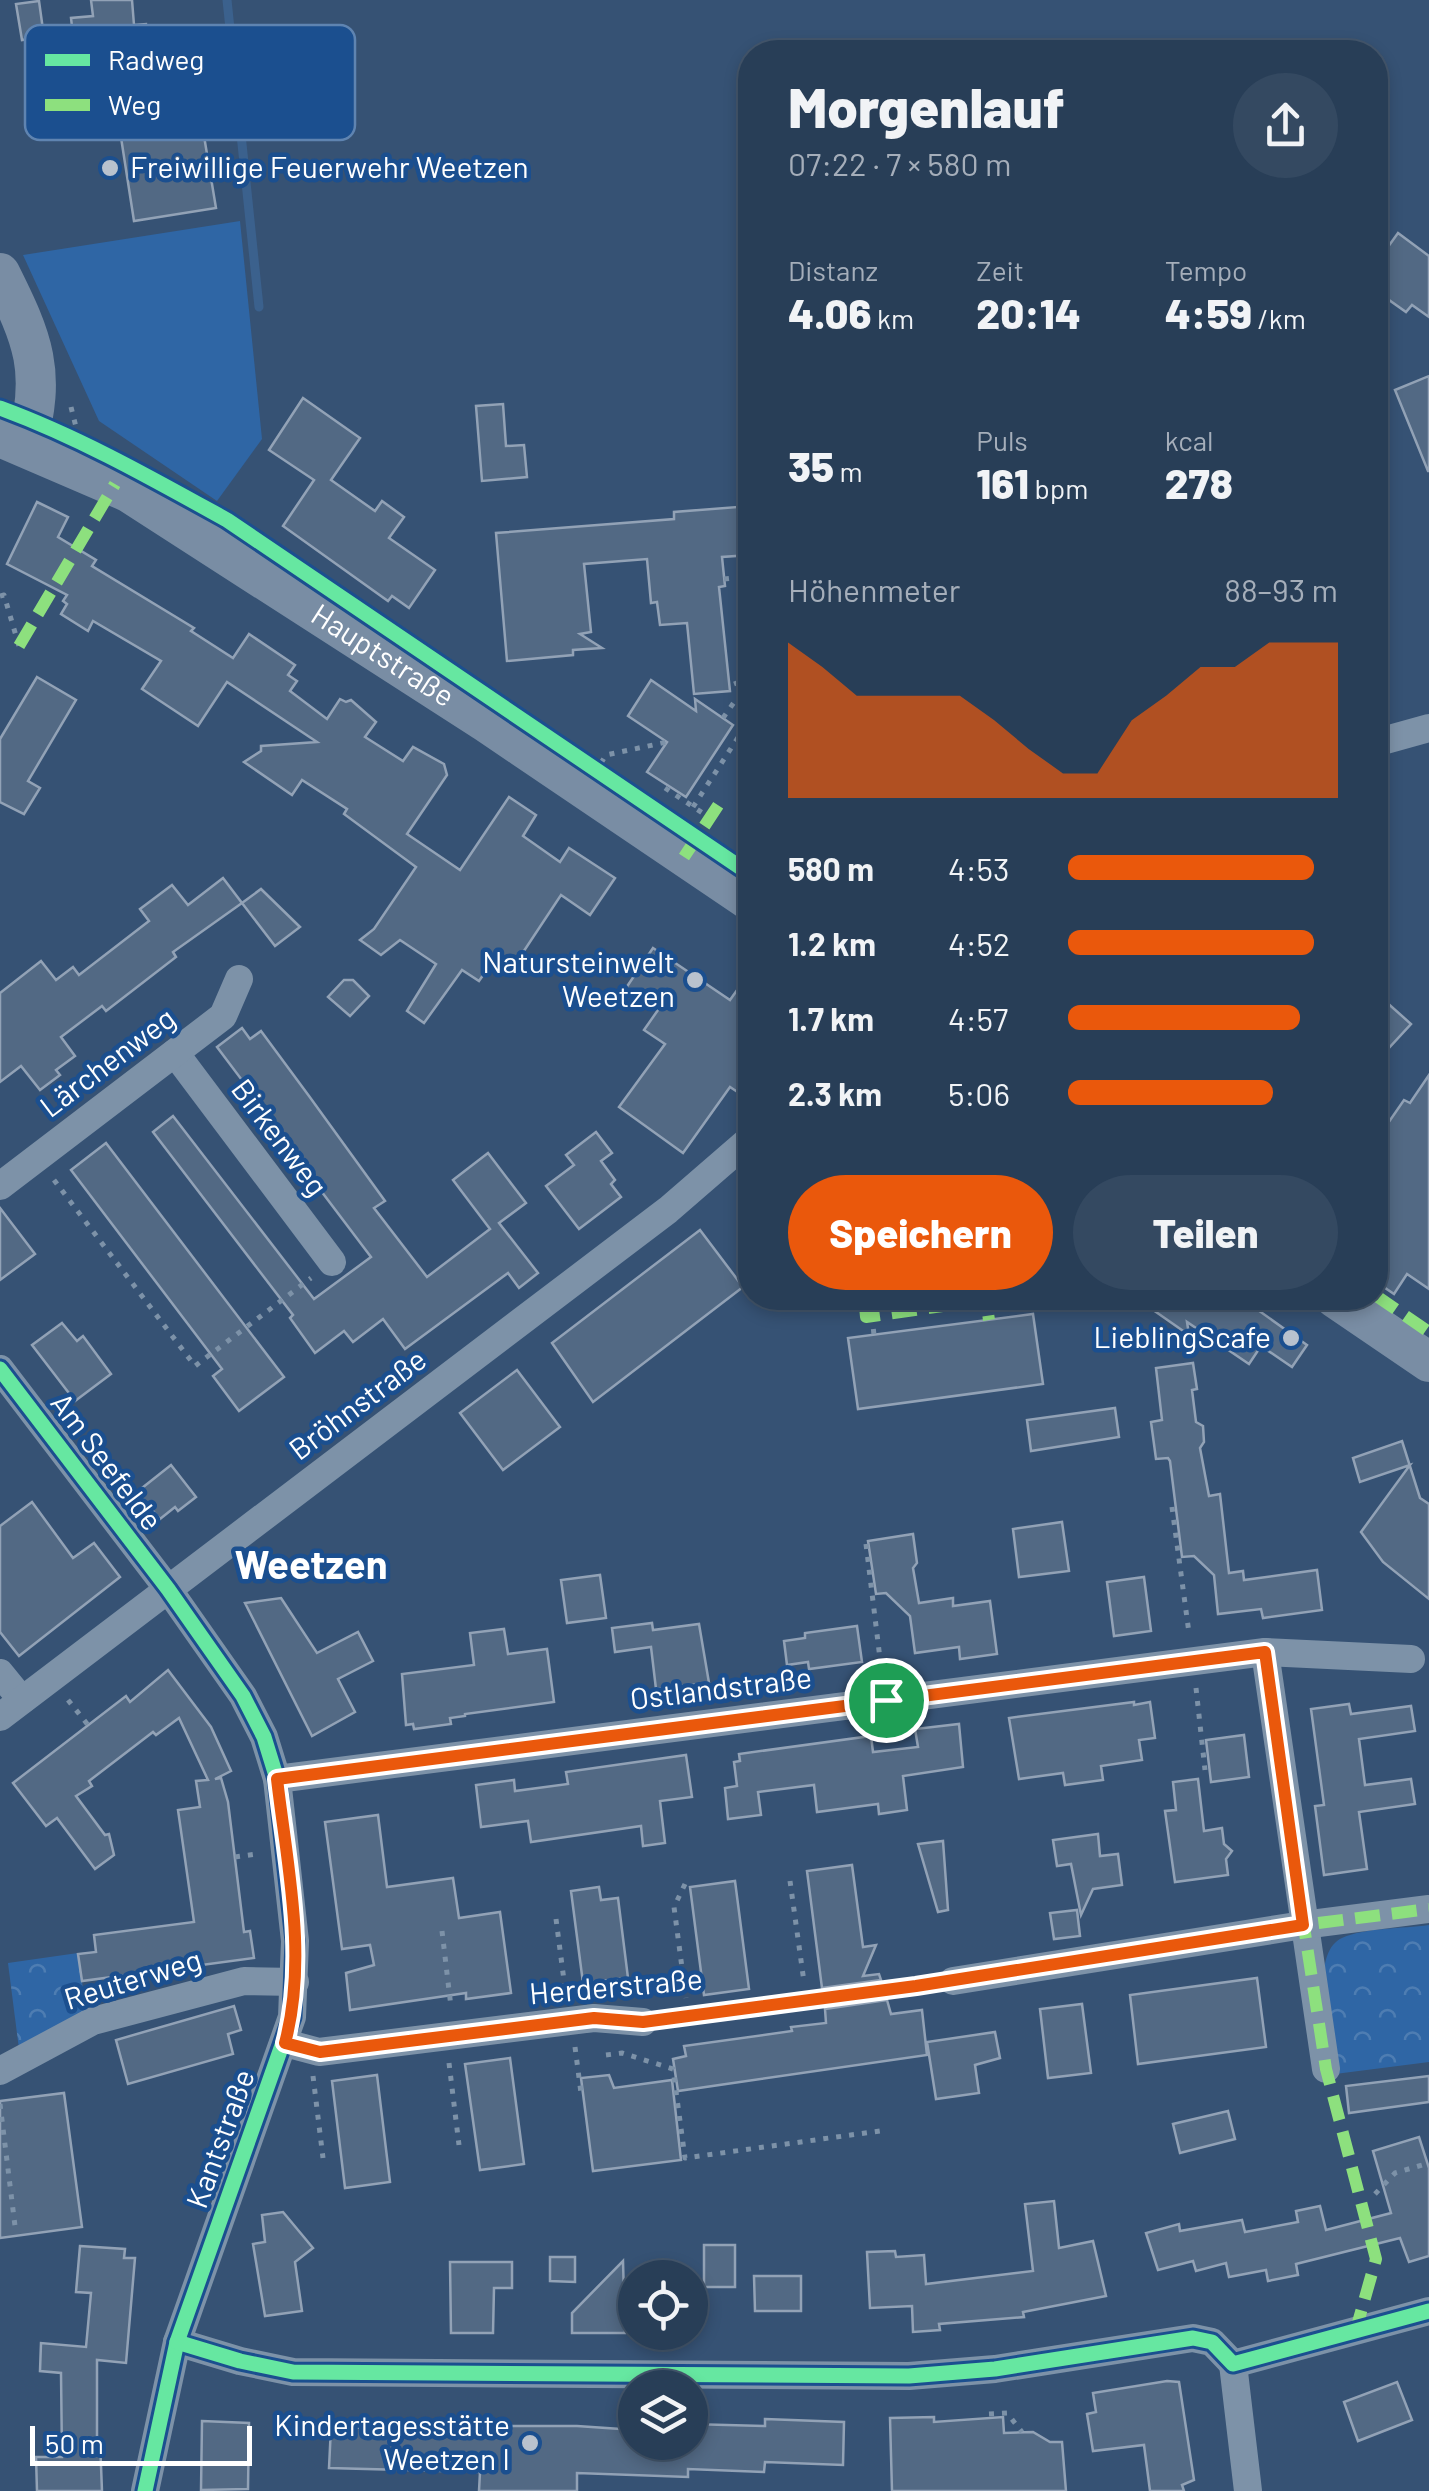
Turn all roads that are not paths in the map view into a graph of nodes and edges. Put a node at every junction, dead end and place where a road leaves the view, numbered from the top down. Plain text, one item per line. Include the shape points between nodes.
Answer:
1 (0, 273) edge
2 (13, 441) edge
3 (1429, 728) edge
4 (1388, 739) edge
5 (738, 893) edge
6 (238, 979) dead end
7 (175, 1053) junction
8 (738, 1149) edge
9 (0, 1186) edge
10 (332, 1262) road end
11 (1353, 1310) edge
12 (1429, 1362) edge
13 (0, 1369) edge
14 (168, 1589) junction
15 (1265, 1652) junction
16 (1411, 1659) dead end
17 (0, 1673) edge
18 (11, 1708) edge
19 (277, 1779) junction
20 (1429, 1909) edge
21 (1303, 1925) junction
22 (953, 1980) joint
23 (295, 1982) junction
24 (643, 2022) joint
25 (297, 2046) junction
26 (1326, 2068) dead end
27 (0, 2072) edge
28 (1429, 2311) edge
29 (177, 2342) junction
30 (1233, 2364) junction
31 (145, 2491) edge
32 (1248, 2491) edge

1 - 2 street via 27,327 37,370 33,420
2 - 5 street, Hauptstraße via 128,492
3 - 4 street
6 - 7 street, Lärchenweg via 224,1016
7 - 9 street, Lärchenweg
7 - 10 street, Birkenweg
8 - 14 street, Bröhnstraße via 668,1210
11 - 12 street
13 - 14 street, Am Seefelde
14 - 18 street, Bröhnstraße
14 - 19 street, Kantstraße via 243,1696
15 - 16 street, Ostlandstraße
15 - 19 street, Ostlandstraße
15 - 21 street
17 - 18 street
19 - 23 street, Kantstraße
20 - 21 street
21 - 22 street
21 - 26 street
22 - 24 lane, Herderstraße
23 - 25 street, Kantstraße
23 - 27 street, Reuterweg via 244,1981 93,2021
24 - 25 street, Herderstraße via 594,2018 320,2052
25 - 29 street, Kantstraße
28 - 30 street
29 - 30 street via 293,2372 909,2376 1192,2338 1212,2342
29 - 31 street, Kantstraße
30 - 32 street

